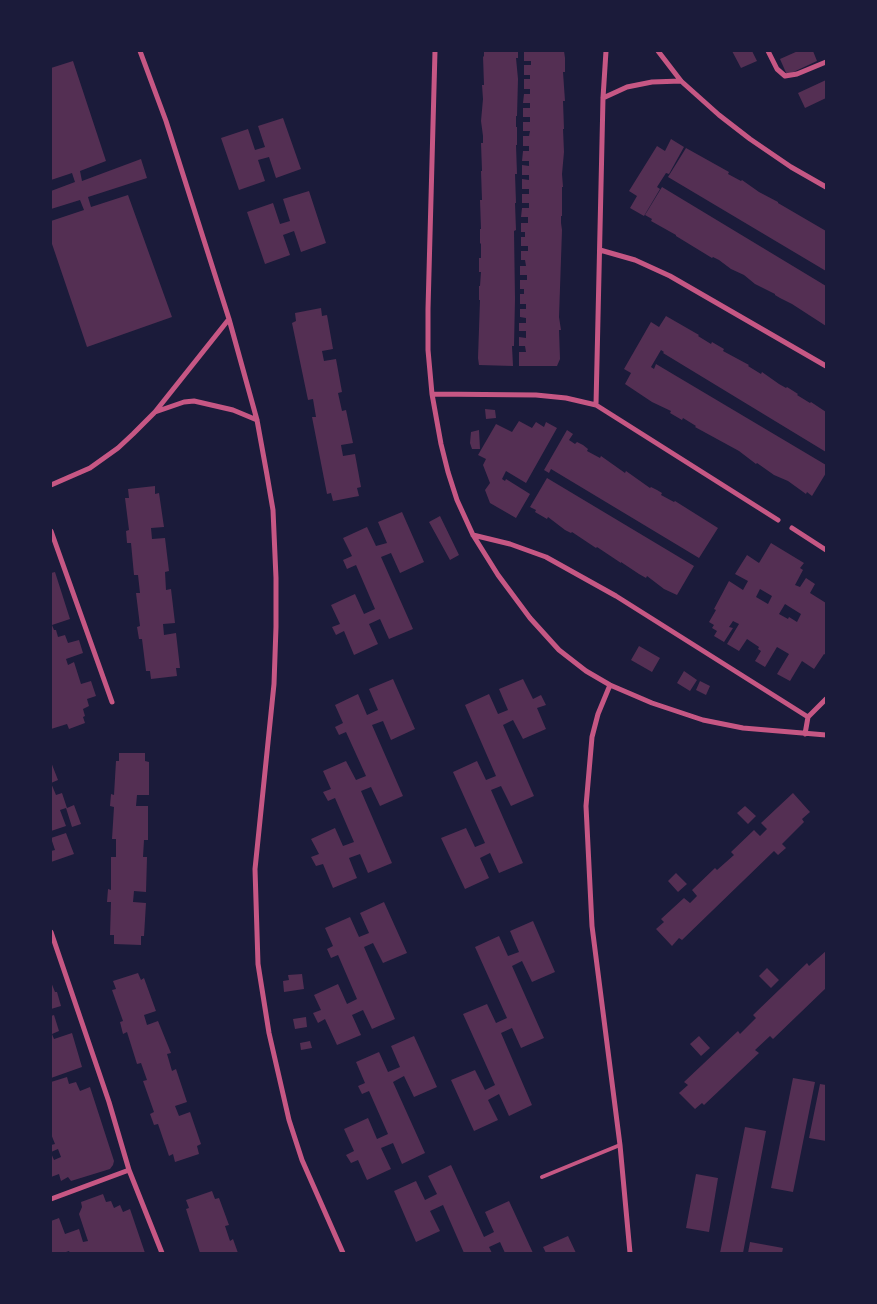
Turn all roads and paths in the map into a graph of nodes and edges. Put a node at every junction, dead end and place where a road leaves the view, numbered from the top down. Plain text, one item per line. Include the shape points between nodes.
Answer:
1 (140, 51) edge
2 (435, 51) edge
3 (606, 51) edge
4 (658, 51) edge
5 (768, 51) edge
6 (826, 62) edge
7 (681, 81) junction
8 (603, 98) junction
9 (826, 187) edge
10 (600, 250) junction
11 (229, 319) junction
12 (826, 366) edge
13 (432, 394) junction
14 (596, 405) junction
15 (155, 412) junction
16 (258, 420) junction
17 (51, 485) edge
18 (778, 520) dead end
19 (792, 528) dead end
20 (51, 531) edge
21 (473, 535) junction
22 (826, 550) edge
23 (610, 685) junction
24 (826, 699) edge
25 (112, 702) dead end
26 (808, 717) junction
27 (805, 734) junction
28 (826, 735) edge
29 (51, 932) edge
30 (620, 1145) junction
31 (129, 1170) junction
32 (542, 1177) dead end
33 (51, 1199) edge
34 (162, 1253) edge
35 (343, 1253) edge
36 (630, 1253) edge

1 - 11 street via 166,121
2 - 13 street via 428,309
3 - 8 street
4 - 7 street
5 - 6 street via 785,76
7 - 8 street via 627,87
7 - 9 street via 750,139
8 - 10 street
10 - 12 street via 635,260 670,276
10 - 14 street
11 - 15 street
11 - 16 street
13 - 14 street via 536,395
13 - 21 street via 448,472
14 - 18 street
15 - 16 street via 194,402 233,410
15 - 17 street via 118,448 90,468
16 - 35 street via 273,510 276,578 274,684 255,869 258,964 268,1033 289,1120 302,1160
19 - 22 street
20 - 25 street
21 - 23 street via 530,618 560,650
21 - 26 street via 510,544 554,562 616,596
23 - 27 street via 703,720
23 - 30 street via 592,737 586,806 592,926
24 - 26 street
26 - 27 street
27 - 28 street
29 - 31 street
30 - 32 lane
30 - 36 street
31 - 33 street
31 - 34 street

